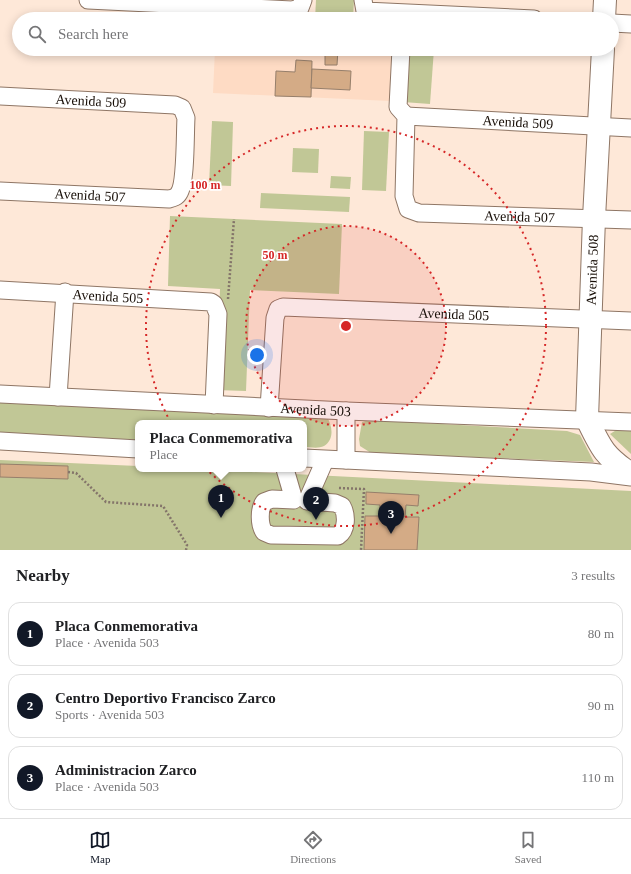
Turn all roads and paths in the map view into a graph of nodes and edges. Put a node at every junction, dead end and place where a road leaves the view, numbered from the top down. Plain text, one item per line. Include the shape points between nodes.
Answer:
1 (88, 0) edge
2 (605, 0) edge
3 (301, 4) edge
4 (364, 5) edge
5 (388, 12) edge
6 (604, 12) edge
7 (619, 23) edge
8 (631, 24) edge
9 (401, 56) edge
10 (603, 56) edge
11 (0, 96) edge
12 (406, 116) junction
13 (599, 126) junction
14 (631, 128) edge
15 (0, 191) edge
16 (179, 195) joint
17 (594, 218) junction
18 (234, 219) dead end
19 (631, 220) edge
20 (0, 290) edge
21 (65, 292) junction
22 (216, 307) junction
23 (590, 319) junction
24 (631, 321) edge
25 (0, 394) edge
26 (58, 397) junction
27 (214, 405) junction
28 (269, 408) junction
29 (346, 411) junction
30 (587, 419) junction
31 (631, 422) edge
32 (0, 440) edge
33 (135, 449) edge
34 (307, 458) edge
35 (325, 460) junction
36 (346, 460) junction
37 (68, 472) dead end
38 (286, 472) edge
39 (631, 476) edge
40 (186, 550) edge

1 - 3 street via 292,10
2 - 6 main road
4 - 5 street
7 - 8 street
9 - 12 street via 398,107
10 - 13 main road, Avenida 508
11 - 16 street, Avenida 509 via 175,105 182,108 186,118 183,184
12 - 13 street, Avenida 509
12 - 17 street, Avenida 507 via 404,196 408,209 419,213
13 - 14 street, Avenida 509
13 - 17 main road, Avenida 508
15 - 16 street, Avenida 507 via 169,199
17 - 19 street, Avenida 507
17 - 23 main road, Avenida 508
18 - 22 path via 228,305 224,309
20 - 21 street, Avenida 505
21 - 22 street, Avenida 505 via 206,301
21 - 26 street
22 - 27 street
23 - 24 street, Avenida 505
23 - 28 street, Avenida 505 via 290,306 278,309 275,318
23 - 30 main road, Avenida 508
25 - 26 street, Avenida 503
26 - 27 street, Avenida 503
27 - 28 street, Avenida 503
28 - 29 street, Avenida 503
29 - 30 street, Avenida 503
29 - 36 street
30 - 31 street, Avenida 503
30 - 39 main road, Avenida 508 via 601,448
32 - 33 street
34 - 35 street
35 - 36 street
35 - 38 street via 301,501
36 - 39 street
37 - 40 path via 76,473 106,502 162,506 187,545

